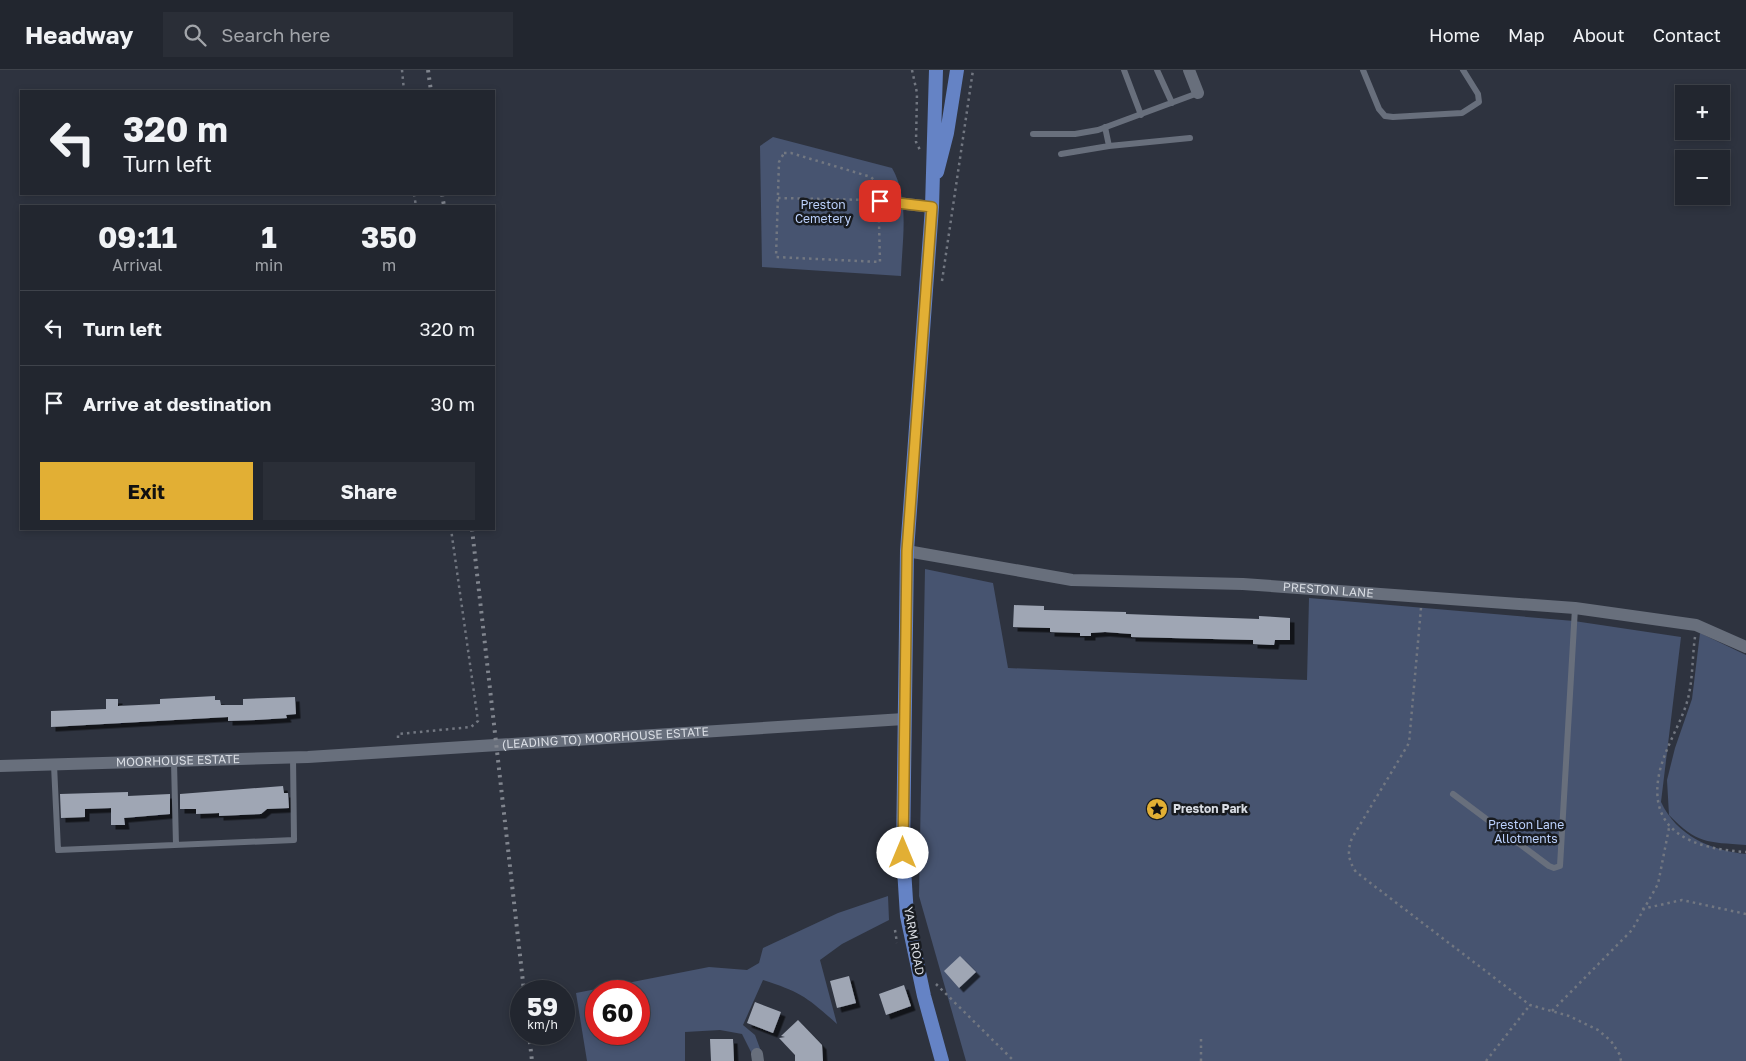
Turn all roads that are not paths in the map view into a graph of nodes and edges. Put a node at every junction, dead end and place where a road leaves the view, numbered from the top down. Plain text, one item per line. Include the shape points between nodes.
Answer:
1 (936, 70) edge
2 (956, 70) edge
3 (1124, 70) edge
4 (1157, 70) edge
5 (1189, 70) edge
6 (1363, 70) edge
7 (1463, 70) edge
8 (1198, 93) joint
9 (1172, 103) junction
10 (1141, 115) junction
11 (1105, 127) junction
12 (1033, 134) dead end
13 (1190, 138) dead end
14 (1109, 146) junction
15 (1061, 154) dead end
16 (933, 190) junction
17 (880, 201) road end
18 (932, 207) junction
19 (907, 551) junction
20 (1575, 608) junction
21 (1746, 647) edge
22 (904, 719) junction
23 (293, 757) junction
24 (308, 757) joint
25 (174, 762) junction
26 (51, 765) junction
27 (0, 766) edge
28 (1453, 794) dead end
29 (176, 845) junction
30 (942, 1061) edge

1 - 16 main road
2 - 16 main road via 947,133
3 - 10 lane
4 - 9 lane
5 - 8 street
6 - 7 lane via 1379,109 1385,116 1393,117 1462,113 1472,109 1479,102 1478,94
8 - 9 lane
9 - 10 lane
10 - 11 lane
11 - 12 lane via 1075,134
11 - 14 lane
13 - 14 lane
14 - 15 lane
16 - 18 main road, YARM ROAD
17 - 18 street
18 - 19 main road, YARM ROAD
19 - 20 street, PRESTON LANE via 1072,580 1243,584
19 - 22 main road, YARM ROAD
20 - 21 street, PRESTON LANE via 1696,624
20 - 28 lane via 1560,866 1549,866
22 - 24 street, (LEADING TO) MOORHOUSE ESTATE
22 - 30 main road, YARM ROAD via 903,853 907,916
23 - 24 street, MOORHOUSE ESTATE
23 - 25 street, MOORHOUSE ESTATE
23 - 29 lane via 294,840
25 - 26 street, MOORHOUSE ESTATE
25 - 29 lane
26 - 27 street, MOORHOUSE ESTATE
26 - 29 lane via 58,850

